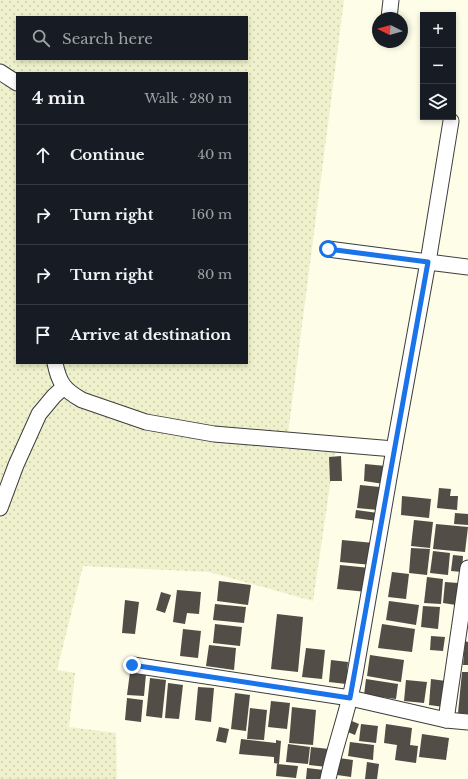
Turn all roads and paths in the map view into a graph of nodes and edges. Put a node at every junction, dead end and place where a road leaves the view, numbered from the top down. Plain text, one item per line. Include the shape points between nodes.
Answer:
1 (391, 0) edge
2 (390, 12) edge
3 (0, 72) edge
4 (16, 82) edge
5 (451, 121) dead end
6 (328, 249) dead end
7 (428, 262) junction
8 (468, 267) edge
9 (55, 364) edge
10 (64, 387) junction
11 (394, 449) junction
12 (0, 508) edge
13 (468, 568) edge
14 (132, 665) dead end
15 (350, 698) junction
16 (446, 720) junction
17 (468, 722) edge
18 (328, 779) edge

1 - 2 street
3 - 4 street
5 - 7 street
6 - 7 street
7 - 8 street
7 - 11 street
9 - 10 street
10 - 11 street via 82,400 146,422 214,434
10 - 12 street via 39,414
11 - 15 street
13 - 16 street
14 - 15 street
15 - 16 street
15 - 18 street
16 - 17 street

